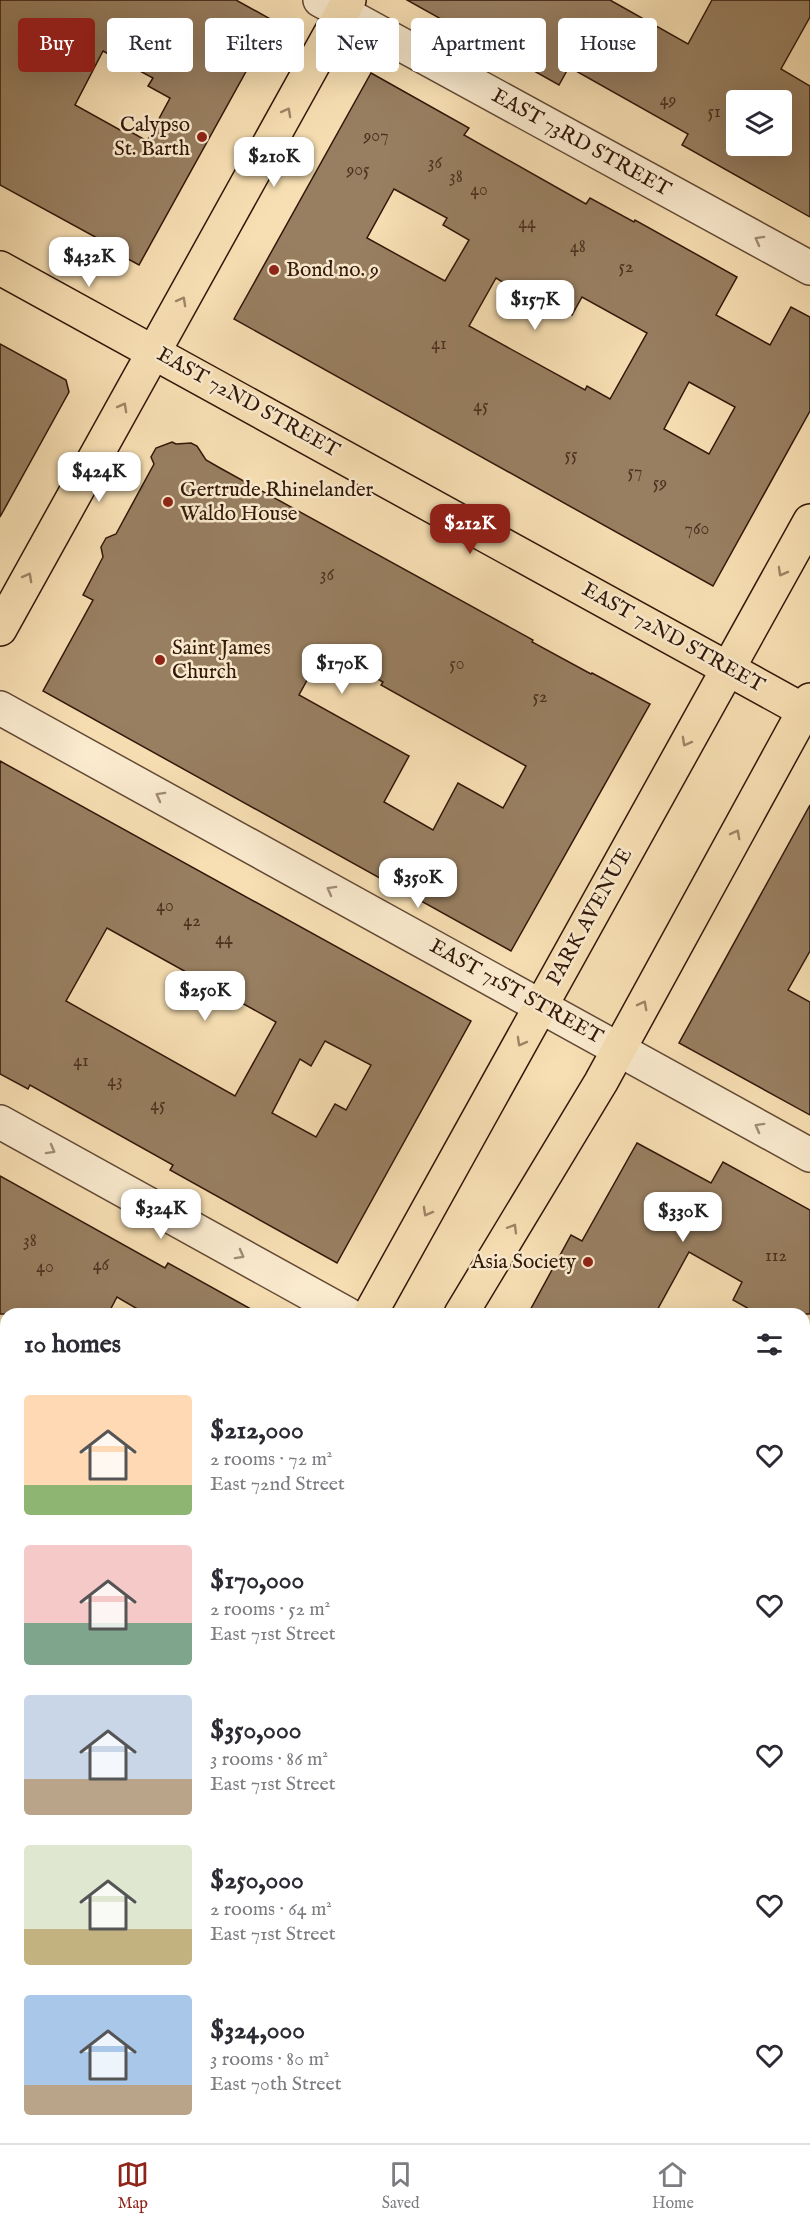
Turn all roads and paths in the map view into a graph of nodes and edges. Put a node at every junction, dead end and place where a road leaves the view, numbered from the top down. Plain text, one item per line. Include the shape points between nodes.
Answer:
1 (337, 4) edge
2 (0, 268) edge
3 (810, 268) edge
4 (153, 352) junction
5 (810, 521) edge
6 (0, 628) edge
7 (728, 668) junction
8 (0, 708) edge
9 (808, 708) edge
10 (541, 1006) junction
11 (619, 1049) junction
12 (0, 1122) edge
13 (810, 1155) edge
14 (336, 1308) edge
15 (373, 1308) edge
16 (465, 1308) edge

3 -> 1 street, EAST 73RD STREET
4 -> 1 main road
2 - 4 main road, EAST 72ND STREET
6 -> 4 main road
4 - 7 main road, EAST 72ND STREET
5 -> 7 main road, PARK AVENUE
7 - 9 main road, EAST 72ND STREET
7 -> 10 main road, PARK AVENUE
10 -> 8 street, EAST 71ST STREET
11 -> 9 main road
10 - 11 street, EAST 71ST STREET
10 -> 15 main road, PARK AVENUE
13 -> 11 street, EAST 71ST STREET
16 -> 11 main road
12 -> 14 street

